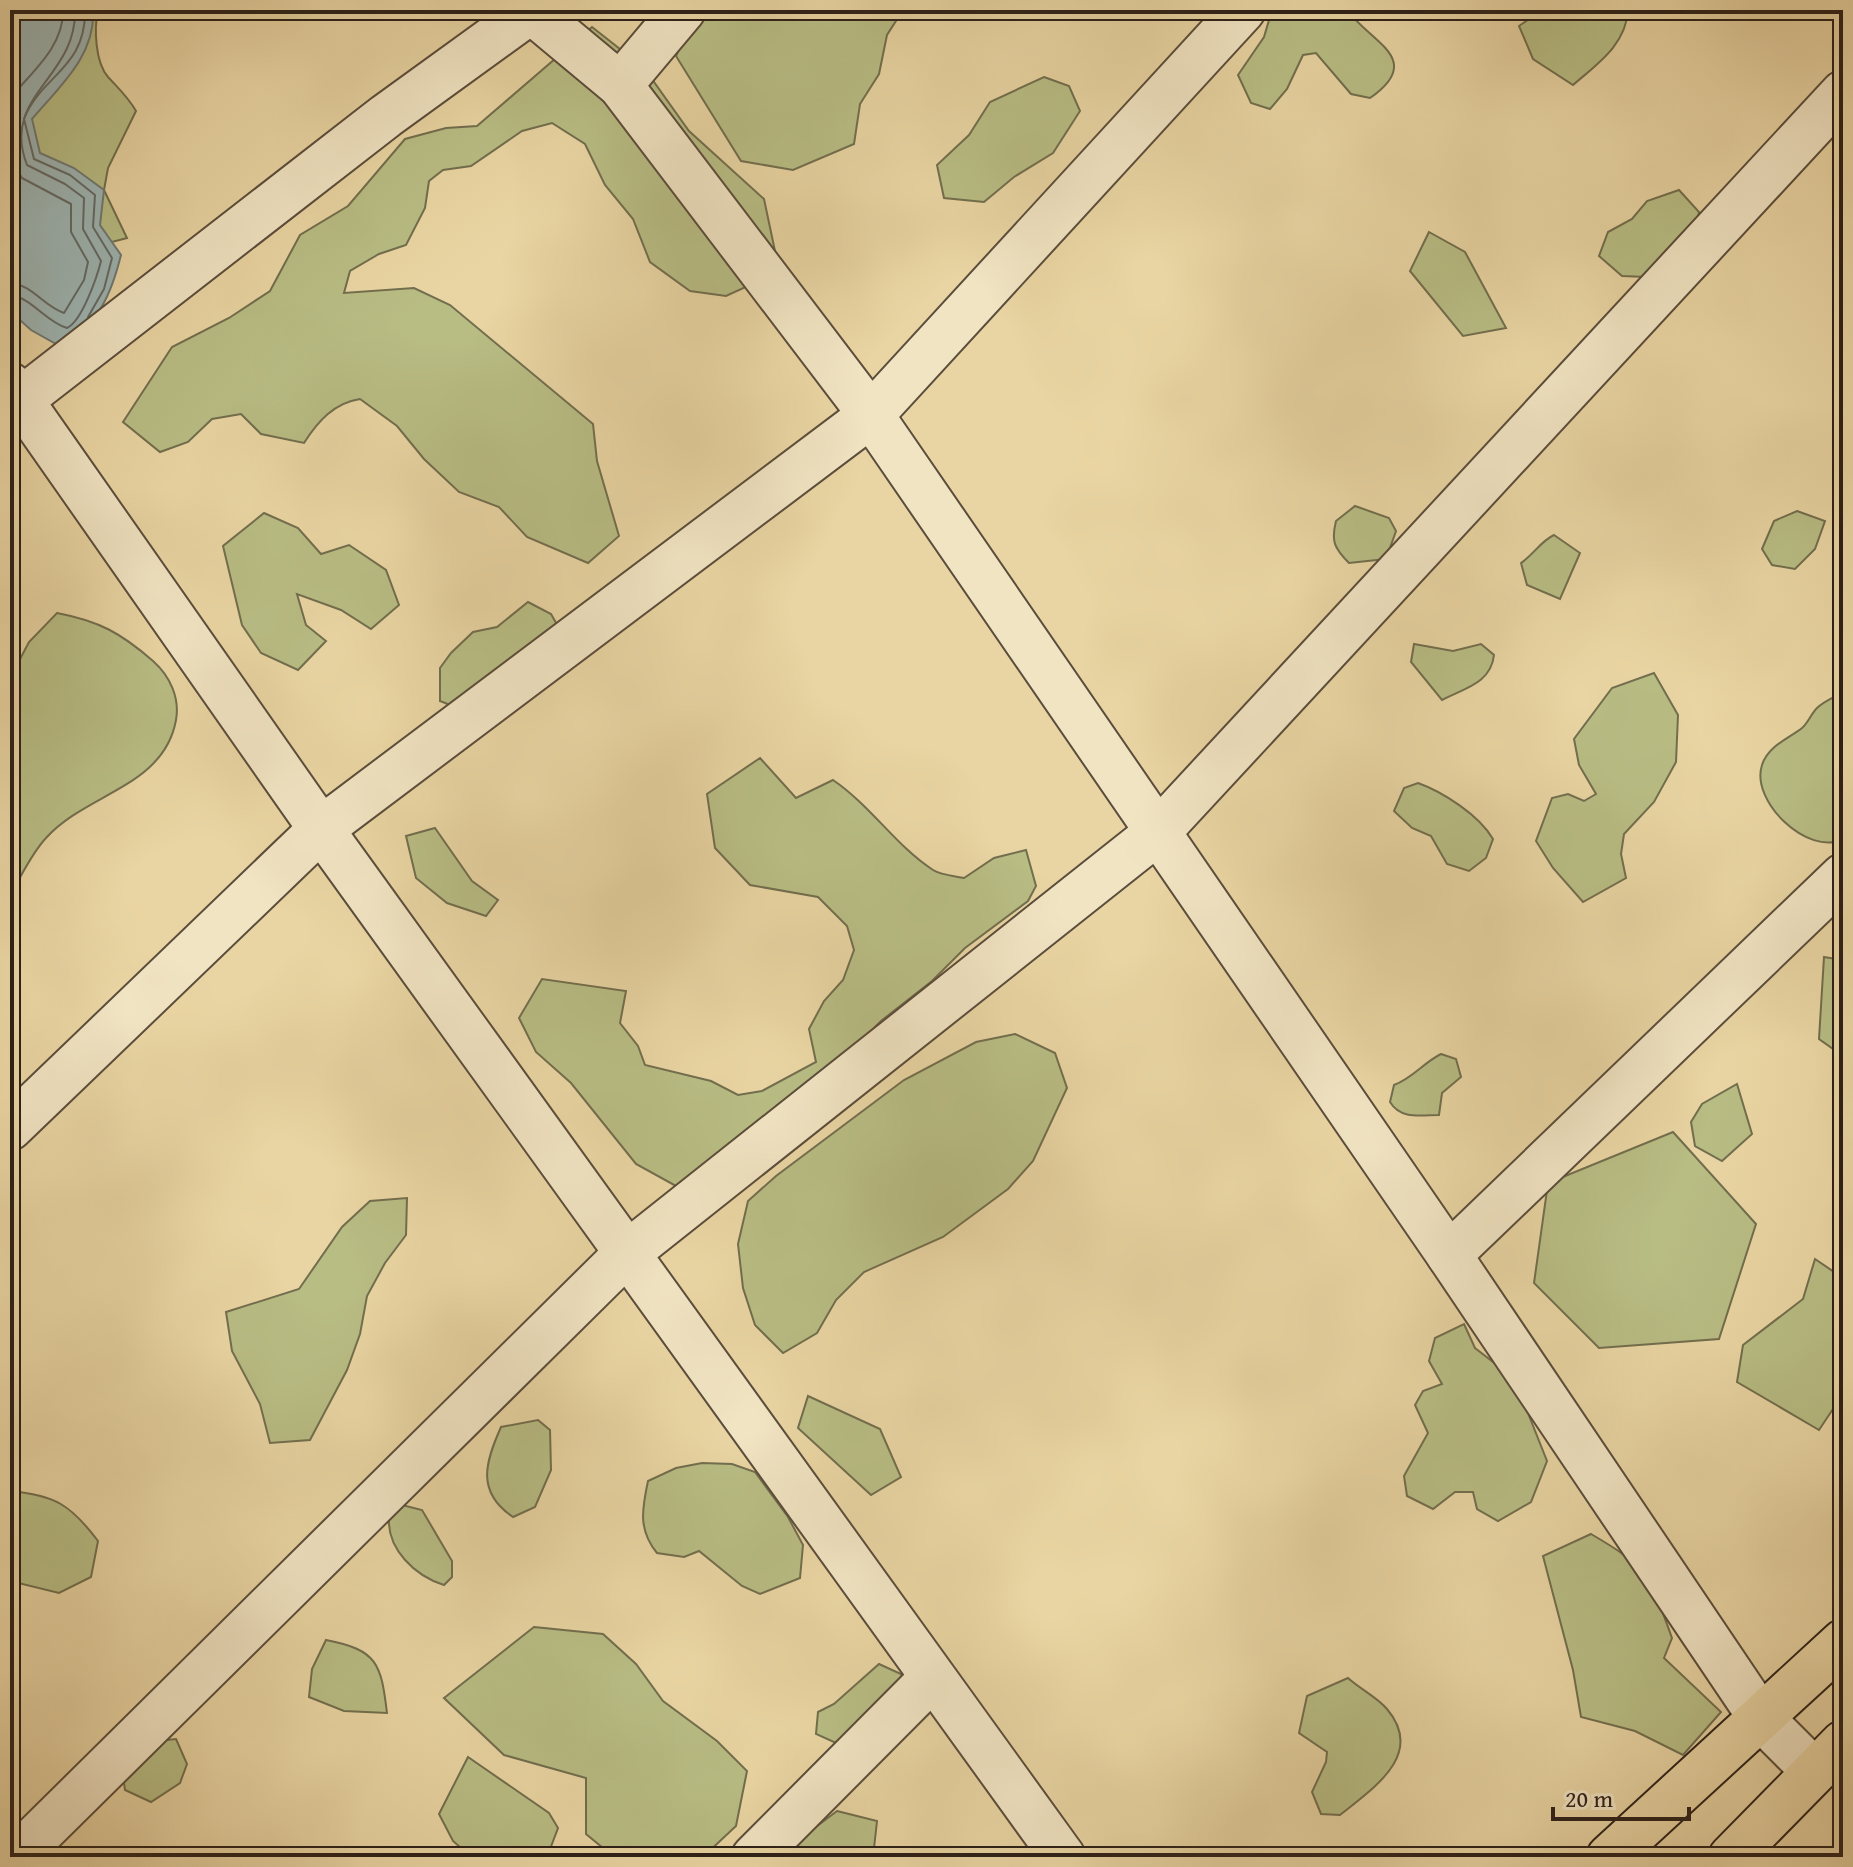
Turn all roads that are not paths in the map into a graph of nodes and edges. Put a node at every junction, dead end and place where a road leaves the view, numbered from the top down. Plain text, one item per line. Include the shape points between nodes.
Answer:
1 (530, 10) edge
2 (683, 10) edge
3 (1243, 10) edge
4 (620, 85) junction
5 (1843, 93) edge
6 (13, 397) edge
7 (871, 415) junction
8 (321, 829) junction
9 (1158, 832) junction
10 (1843, 876) edge
11 (10, 1128) edge
12 (625, 1255) junction
13 (1449, 1255) junction
14 (1843, 1642) edge
15 (931, 1679) junction
16 (1761, 1718) junction
17 (1828, 1757) edge
18 (16, 1857) edge
19 (754, 1857) edge
20 (1063, 1857) edge
21 (1609, 1857) edge
22 (1731, 1857) edge

1 - 4 street
1 - 6 street
2 - 4 street
3 - 7 street
4 - 7 street
5 - 9 street
6 - 8 street
7 - 8 street
7 - 9 street
8 - 11 street
8 - 12 street
9 - 12 street
9 - 13 street
10 - 13 street
12 - 15 street
12 - 18 street
13 - 16 street
14 - 16 main road
15 - 19 street
15 - 20 street
16 - 17 street
16 - 21 main road
17 - 22 main road

